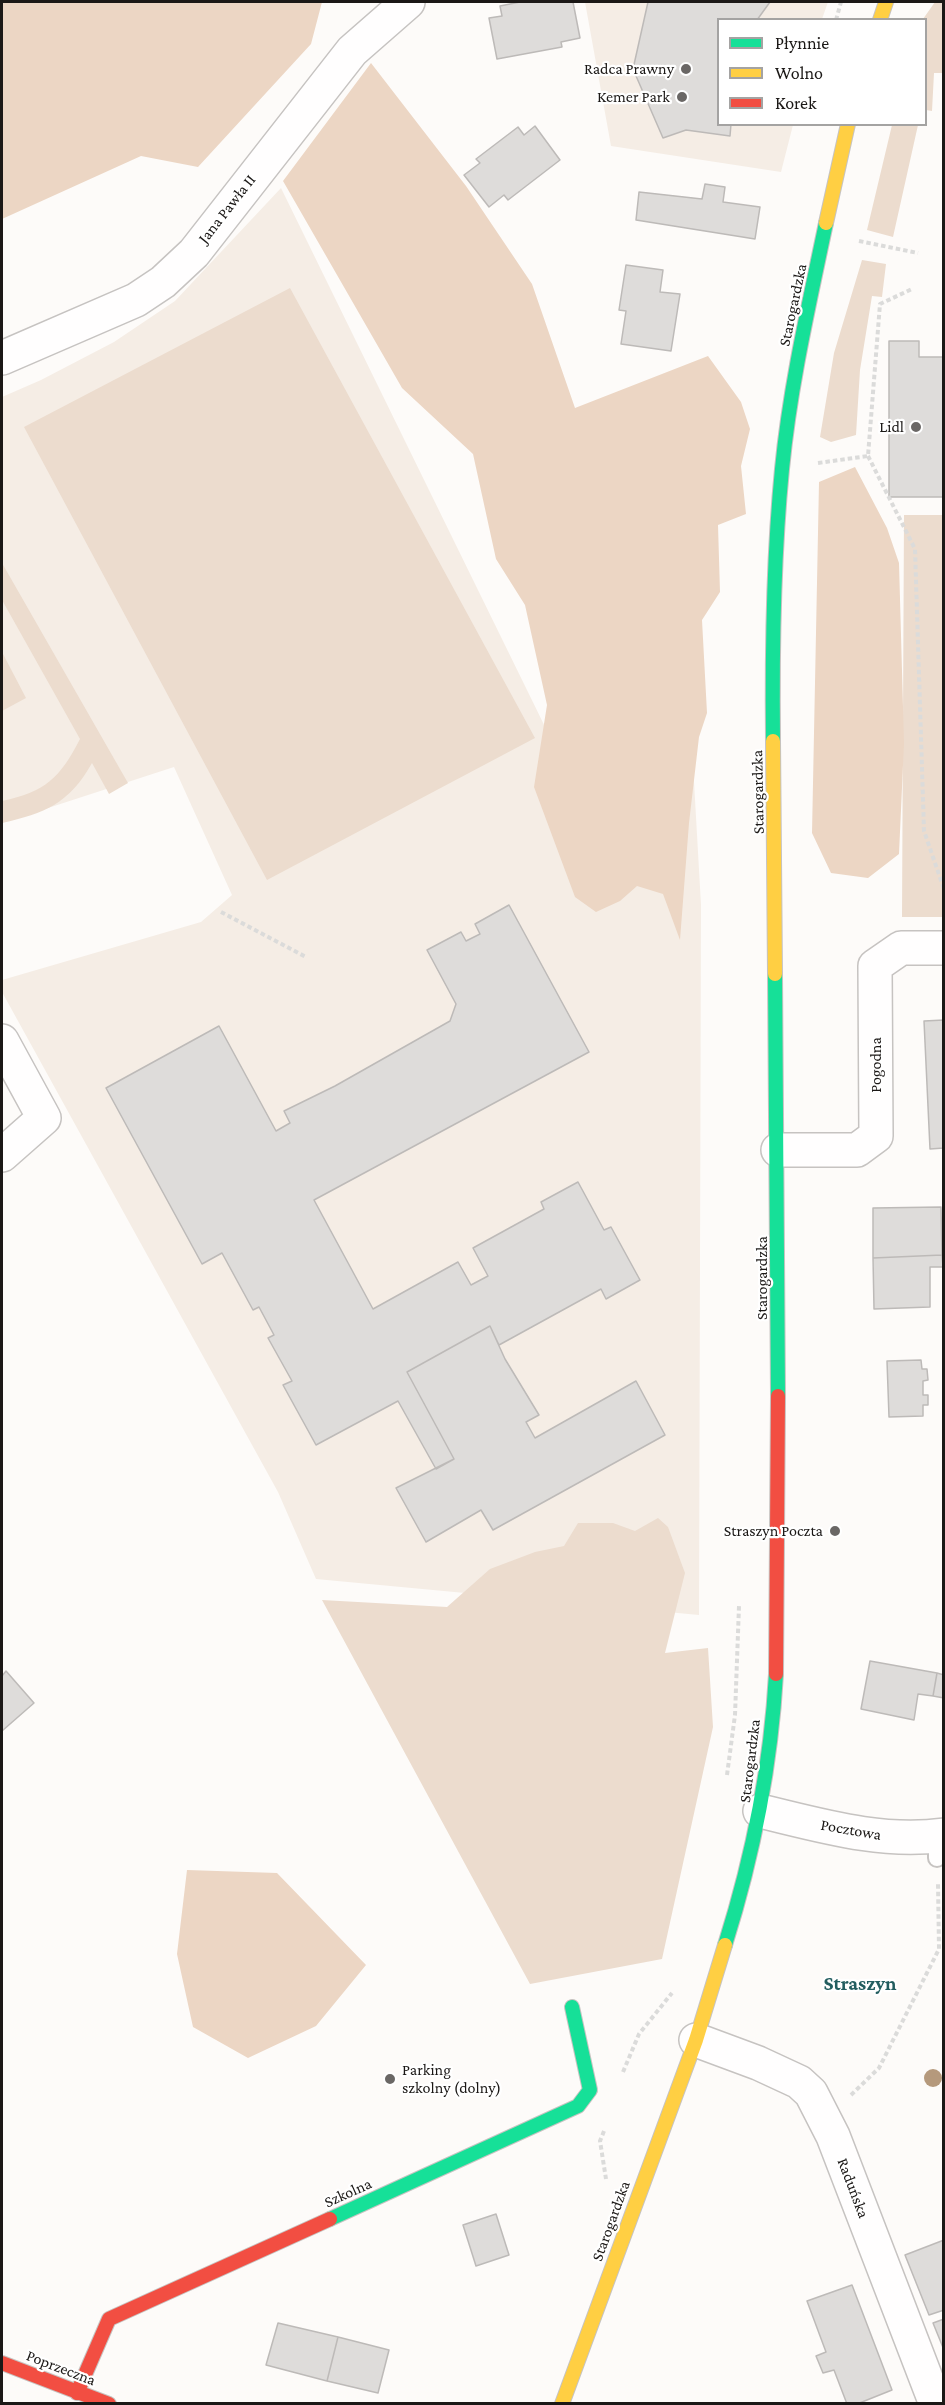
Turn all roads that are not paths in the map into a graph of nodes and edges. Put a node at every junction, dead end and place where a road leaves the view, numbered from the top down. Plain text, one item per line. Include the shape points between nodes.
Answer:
1 (408, 2) edge
2 (886, 2) edge
3 (881, 18) edge
4 (848, 126) edge
5 (2, 358) edge
6 (944, 948) edge
7 (2, 1041) edge
8 (778, 1150) junction
9 (2, 1155) edge
10 (760, 1811) junction
11 (939, 1843) edge
12 (572, 2007) dead end
13 (696, 2040) junction
14 (2, 2363) edge
15 (77, 2393) junction
16 (109, 2403) edge
17 (562, 2403) edge
18 (936, 2403) edge

1 - 5 street, Jana Pawła II via 352,51 194,252 163,282 136,300
2 - 3 main road
4 - 8 main road, Starogardzka via 805,321 782,468 772,617
6 - 8 street, Pogodna via 901,948 875,966 876,1136 857,1150
7 - 9 street via 44,1118
8 - 10 main road, Starogardzka via 778,1600 770,1754
10 - 11 street, Pocztowa via 818,1825
10 - 13 main road, Starogardzka via 745,1881
12 - 15 main road, Szkolna via 590,2090 578,2106 109,2319
13 - 17 main road, Starogardzka
13 - 18 street, Raduńska via 799,2082 811,2093 833,2136
14 - 15 main road, Poprzeczna
15 - 16 main road, Poprzeczna

